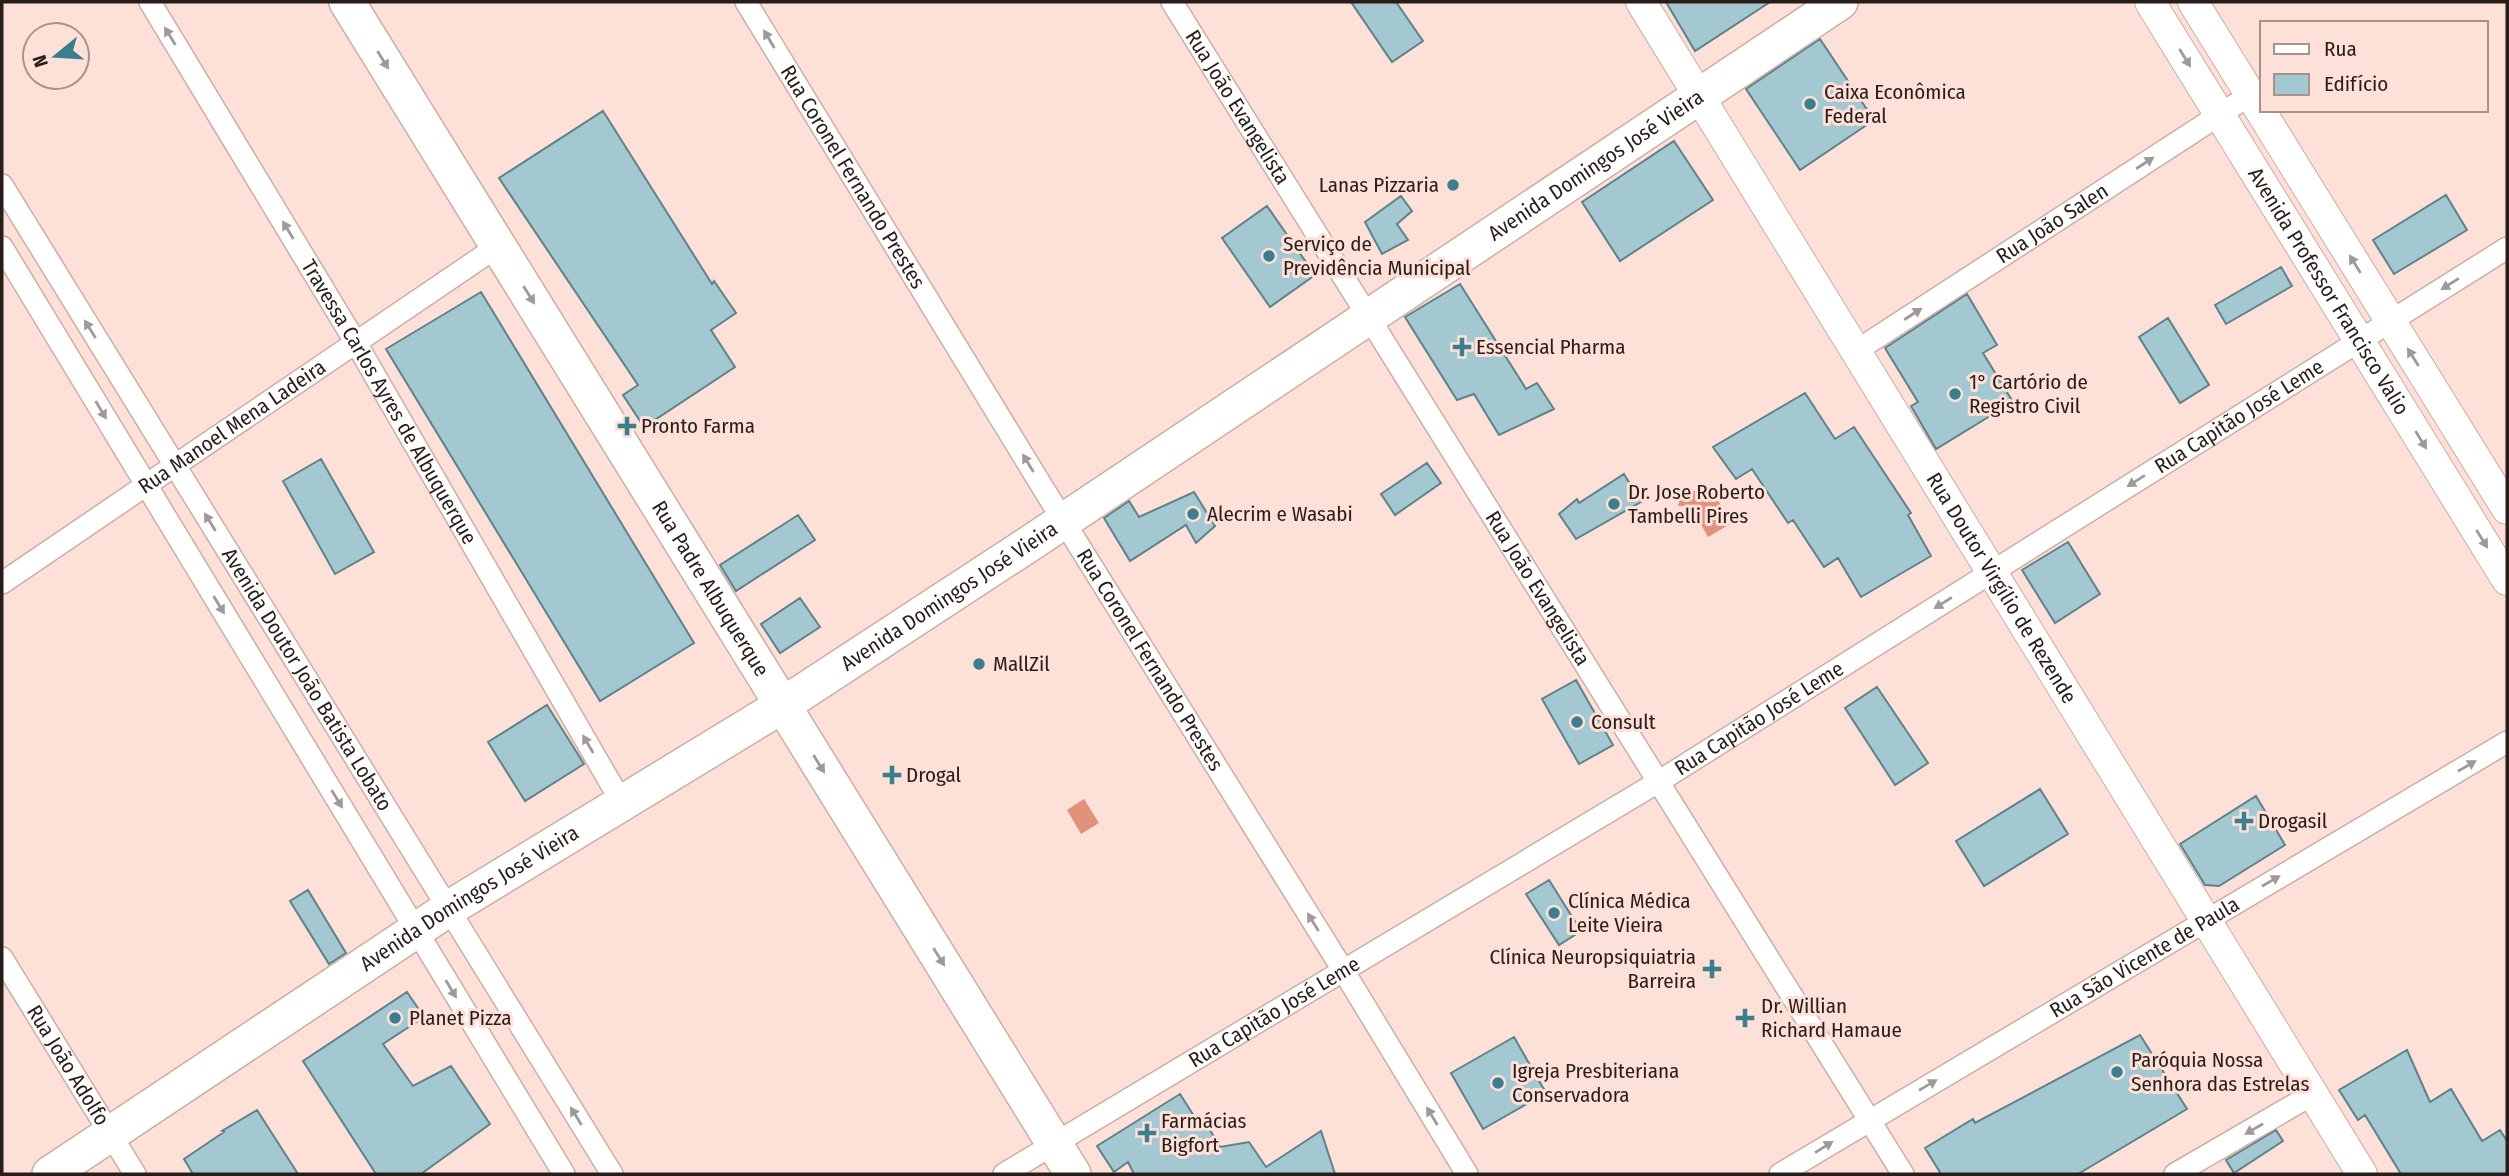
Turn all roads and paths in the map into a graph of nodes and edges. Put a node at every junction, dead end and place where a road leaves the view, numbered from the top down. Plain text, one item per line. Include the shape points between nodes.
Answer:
1 (150, 2) edge
2 (347, 2) edge
3 (746, 2) edge
4 (1173, 2) edge
5 (1641, 2) edge
6 (1840, 2) edge
7 (2150, 2) edge
8 (2193, 2) edge
9 (1698, 95) junction
10 (2250, 95) junction
11 (2260, 111) edge
12 (2261, 112) edge
13 (2220, 115) junction
14 (2, 185) edge
15 (498, 246) junction
16 (2, 247) edge
17 (2507, 248) edge
18 (1368, 317) junction
19 (2391, 321) junction
20 (2359, 340) junction
21 (356, 343) junction
22 (1856, 351) junction
23 (175, 466) junction
24 (2488, 477) junction
25 (146, 485) junction
26 (2456, 498) junction
27 (2507, 509) edge
28 (1064, 522) junction
29 (1992, 572) junction
30 (2507, 580) edge
31 (2, 583) edge
32 (783, 705) junction
33 (2507, 742) edge
34 (1658, 782) junction
35 (622, 803) junction
36 (448, 909) junction
37 (2206, 920) junction
38 (416, 930) junction
39 (2, 958) edge
40 (1343, 970) junction
41 (2313, 1094) junction
42 (1869, 1120) junction
43 (110, 1134) junction
44 (1054, 1144) junction
45 (50, 1174) edge
46 (135, 1174) edge
47 (564, 1174) edge
48 (612, 1174) edge
49 (1004, 1174) edge
50 (1073, 1174) edge
51 (1467, 1174) edge
52 (1780, 1174) edge
53 (1903, 1174) edge
54 (2175, 1174) edge
55 (2362, 1174) edge

21 -> 1 street, Travessa Carlos Ayres de Albuquerque
2 -> 15 main road, Rua Padre Albuquerque
28 -> 3 street, Rua Coronel Fernando Prestes
4 - 18 street, Rua João Evangelista
5 - 9 main road, Rua Doutor Virgílio de Rezende
6 - 9 main road, Avenida Domingos José Vieira
7 -> 13 main road, Avenida Professor Francisco Valio
8 - 10 main road, Avenida Professor Francisco Valio
9 - 18 main road, Avenida Domingos José Vieira
9 - 22 main road, Rua Doutor Virgílio de Rezende
11 -> 10 main road, Avenida Professor Francisco Valio
10 - 13 street, Rua João Salen
19 -> 12 main road, Avenida Professor Francisco Valio
13 - 20 main road, Avenida Professor Francisco Valio
22 -> 13 street, Rua João Salen
23 -> 14 street, Avenida Doutor João Batista Lobato
15 - 21 street, Rua Manoel Mena Ladeira
15 -> 32 main road, Rua Padre Albuquerque
16 -> 25 street, Avenida Doutor João Batista Lobato
17 -> 19 street, Rua Capitão José Leme
18 - 28 main road, Avenida Domingos José Vieira
18 - 34 street, Rua João Evangelista
19 - 20 street, Rua Capitão José Leme
24 -> 19 main road, Avenida Professor Francisco Valio
20 -> 26 main road, Avenida Professor Francisco Valio
20 -> 29 street, Rua Capitão José Leme
21 - 23 street, Rua Manoel Mena Ladeira
35 -> 21 street, Travessa Carlos Ayres de Albuquerque
22 - 29 main road, Rua Doutor Virgílio de Rezende
23 - 25 street, Rua Manoel Mena Ladeira
36 -> 23 street, Avenida Doutor João Batista Lobato
24 - 26 main road
24 - 27 main road, Avenida Professor Francisco Valio
25 - 31 street, Rua Manoel Mena Ladeira
25 -> 38 street, Avenida Doutor João Batista Lobato
26 -> 30 main road, Avenida Professor Francisco Valio
28 - 32 main road, Avenida Domingos José Vieira
40 -> 28 street, Rua Coronel Fernando Prestes
29 -> 34 street, Rua Capitão José Leme
29 - 37 main road, Rua Doutor Virgílio de Rezende
32 - 35 main road, Avenida Domingos José Vieira
32 -> 44 main road, Rua Padre Albuquerque
37 -> 33 street, Rua São Vicente de Paula
34 - 40 street, Rua Capitão José Leme
34 - 42 street, Rua João Evangelista
35 - 36 main road, Avenida Domingos José Vieira
36 - 38 main road, Avenida Domingos José Vieira
48 -> 36 street, Avenida Doutor João Batista Lobato
37 - 41 main road, Rua Doutor Virgílio de Rezende
42 -> 37 street, Rua São Vicente de Paula
38 - 43 main road, Avenida Domingos José Vieira
38 -> 47 street, Avenida Doutor João Batista Lobato
39 - 43 street, Rua João Adolfo
40 - 44 street, Rua Capitão José Leme
51 -> 40 street, Rua Coronel Fernando Prestes
41 -> 54 street
41 - 55 main road, Rua Doutor Virgílio de Rezende
52 -> 42 street, Rua São Vicente de Paula
42 - 53 street, Rua João Evangelista
43 - 45 main road, Avenida Domingos José Vieira
43 - 46 street, Rua João Adolfo
44 - 49 street, Rua Capitão José Leme
44 - 50 main road, Rua Padre Albuquerque

